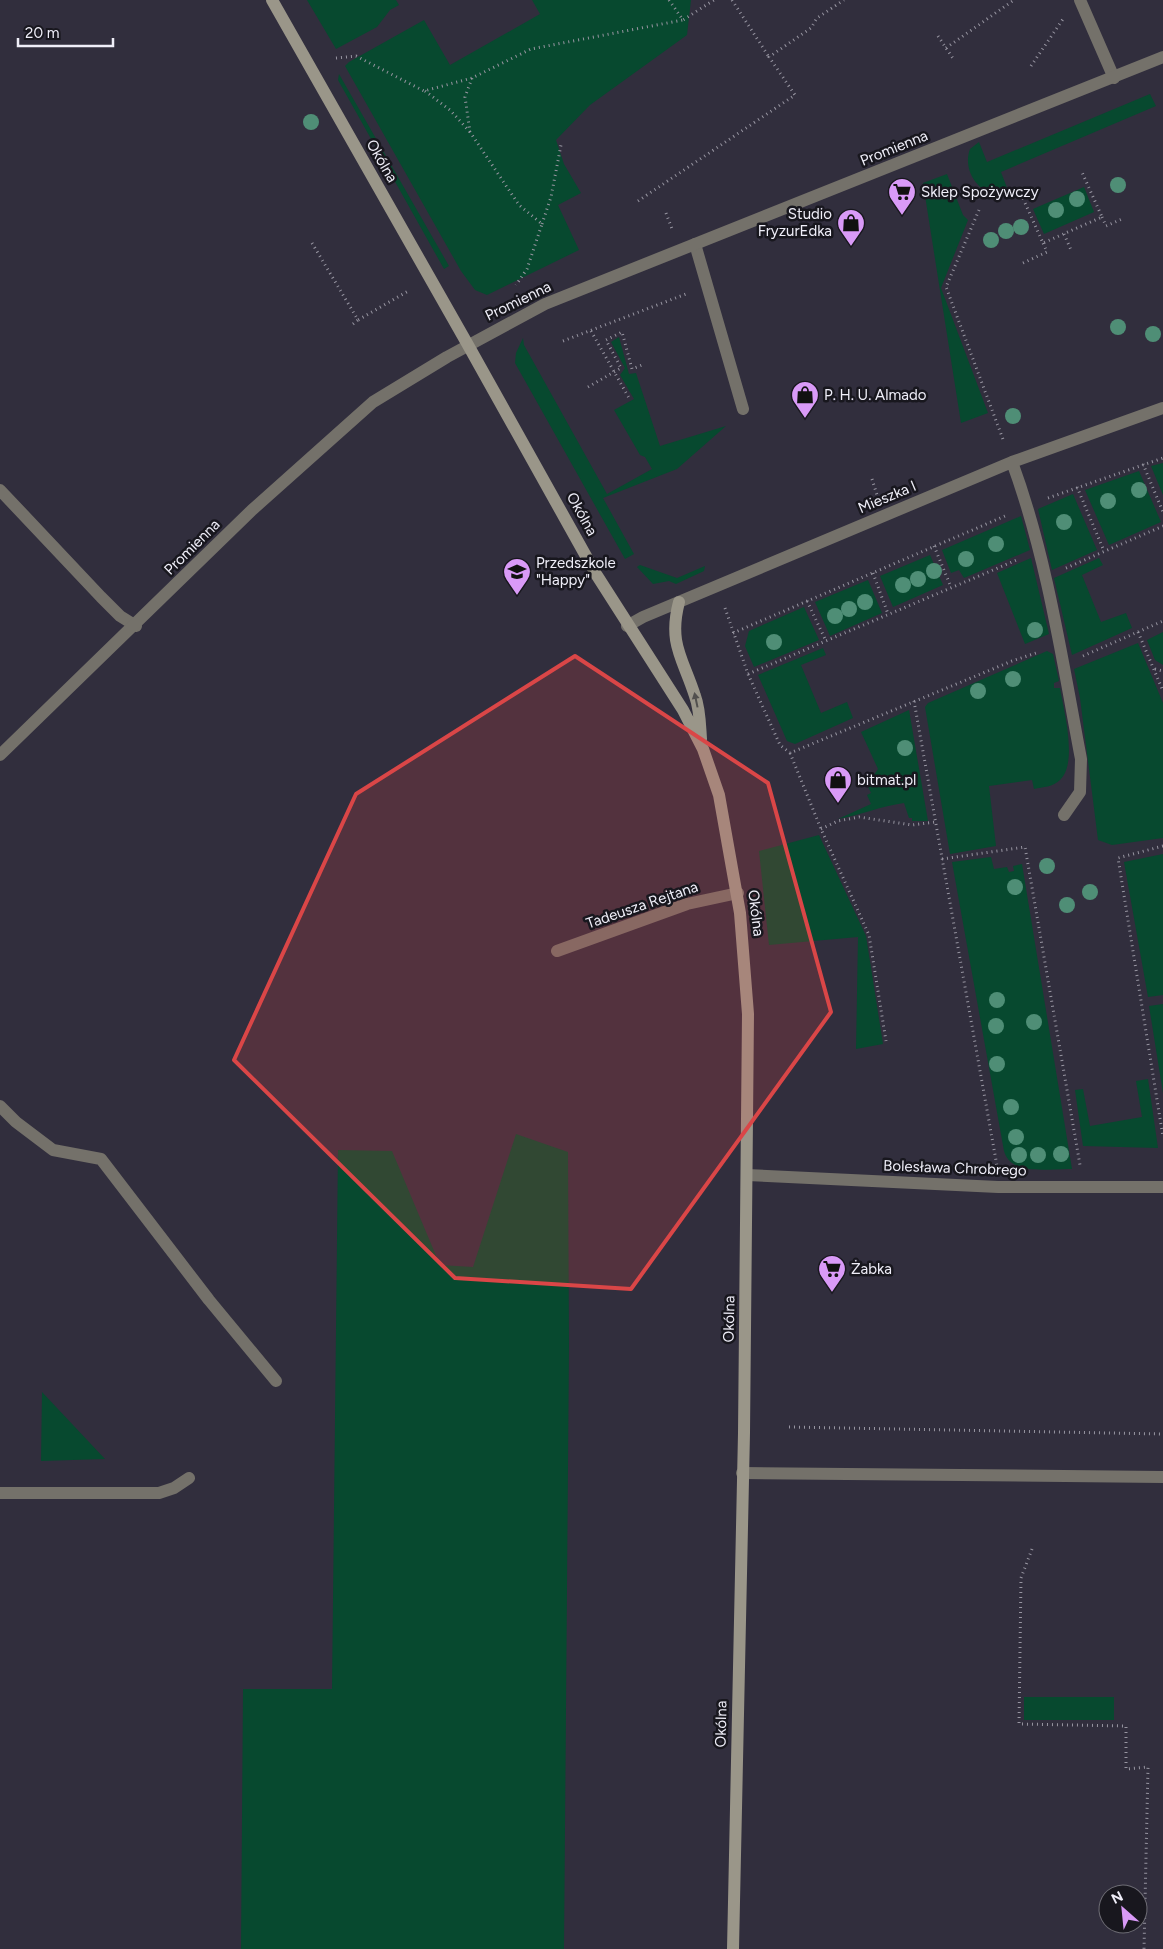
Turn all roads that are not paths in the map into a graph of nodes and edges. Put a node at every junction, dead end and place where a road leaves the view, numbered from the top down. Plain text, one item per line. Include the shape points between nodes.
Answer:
1 (272, 0) edge
2 (1080, 0) edge
3 (1163, 57) edge
4 (1114, 78) junction
5 (695, 244) junction
6 (468, 345) junction
7 (1163, 408) edge
8 (743, 410) dead end
9 (1012, 462) junction
10 (0, 490) edge
11 (679, 602) junction
12 (136, 626) junction
13 (627, 626) junction
14 (703, 749) junction
15 (0, 755) edge
16 (1064, 814) dead end
17 (738, 893) junction
18 (557, 951) dead end
19 (0, 1106) edge
20 (747, 1175) junction
21 (1163, 1187) edge
22 (276, 1382) dead end
23 (742, 1473) junction
24 (1163, 1477) edge
25 (189, 1478) dead end
26 (0, 1493) edge
27 (733, 1949) edge

1 - 6 street, Okólna
2 - 4 street
3 - 4 street, Promienna
4 - 5 street, Promienna
5 - 6 street, Promienna via 537,308
5 - 8 street
6 - 12 street, Promienna via 373,402 252,510
6 - 13 street, Okólna
7 - 9 street, Mieszka I
9 - 11 street, Mieszka I
9 - 16 street via 1039,550 1081,759 1080,792
10 - 12 street via 100,597
11 - 13 street, Mieszka I
14 -> 11 street via 696,698 677,651 674,634
12 - 15 street, Promienna
13 - 14 street, Okólna via 674,697
14 - 17 street, Okólna via 719,795
17 - 18 street, Tadeusza Rejtana via 687,904
17 - 20 street, Okólna via 748,1014
19 - 22 street via 53,1150 101,1159
20 - 21 street, Bolesława Chrobrego via 998,1187
20 - 23 street, Okólna
23 - 24 street
23 - 27 street, Okólna
25 - 26 street via 159,1493

